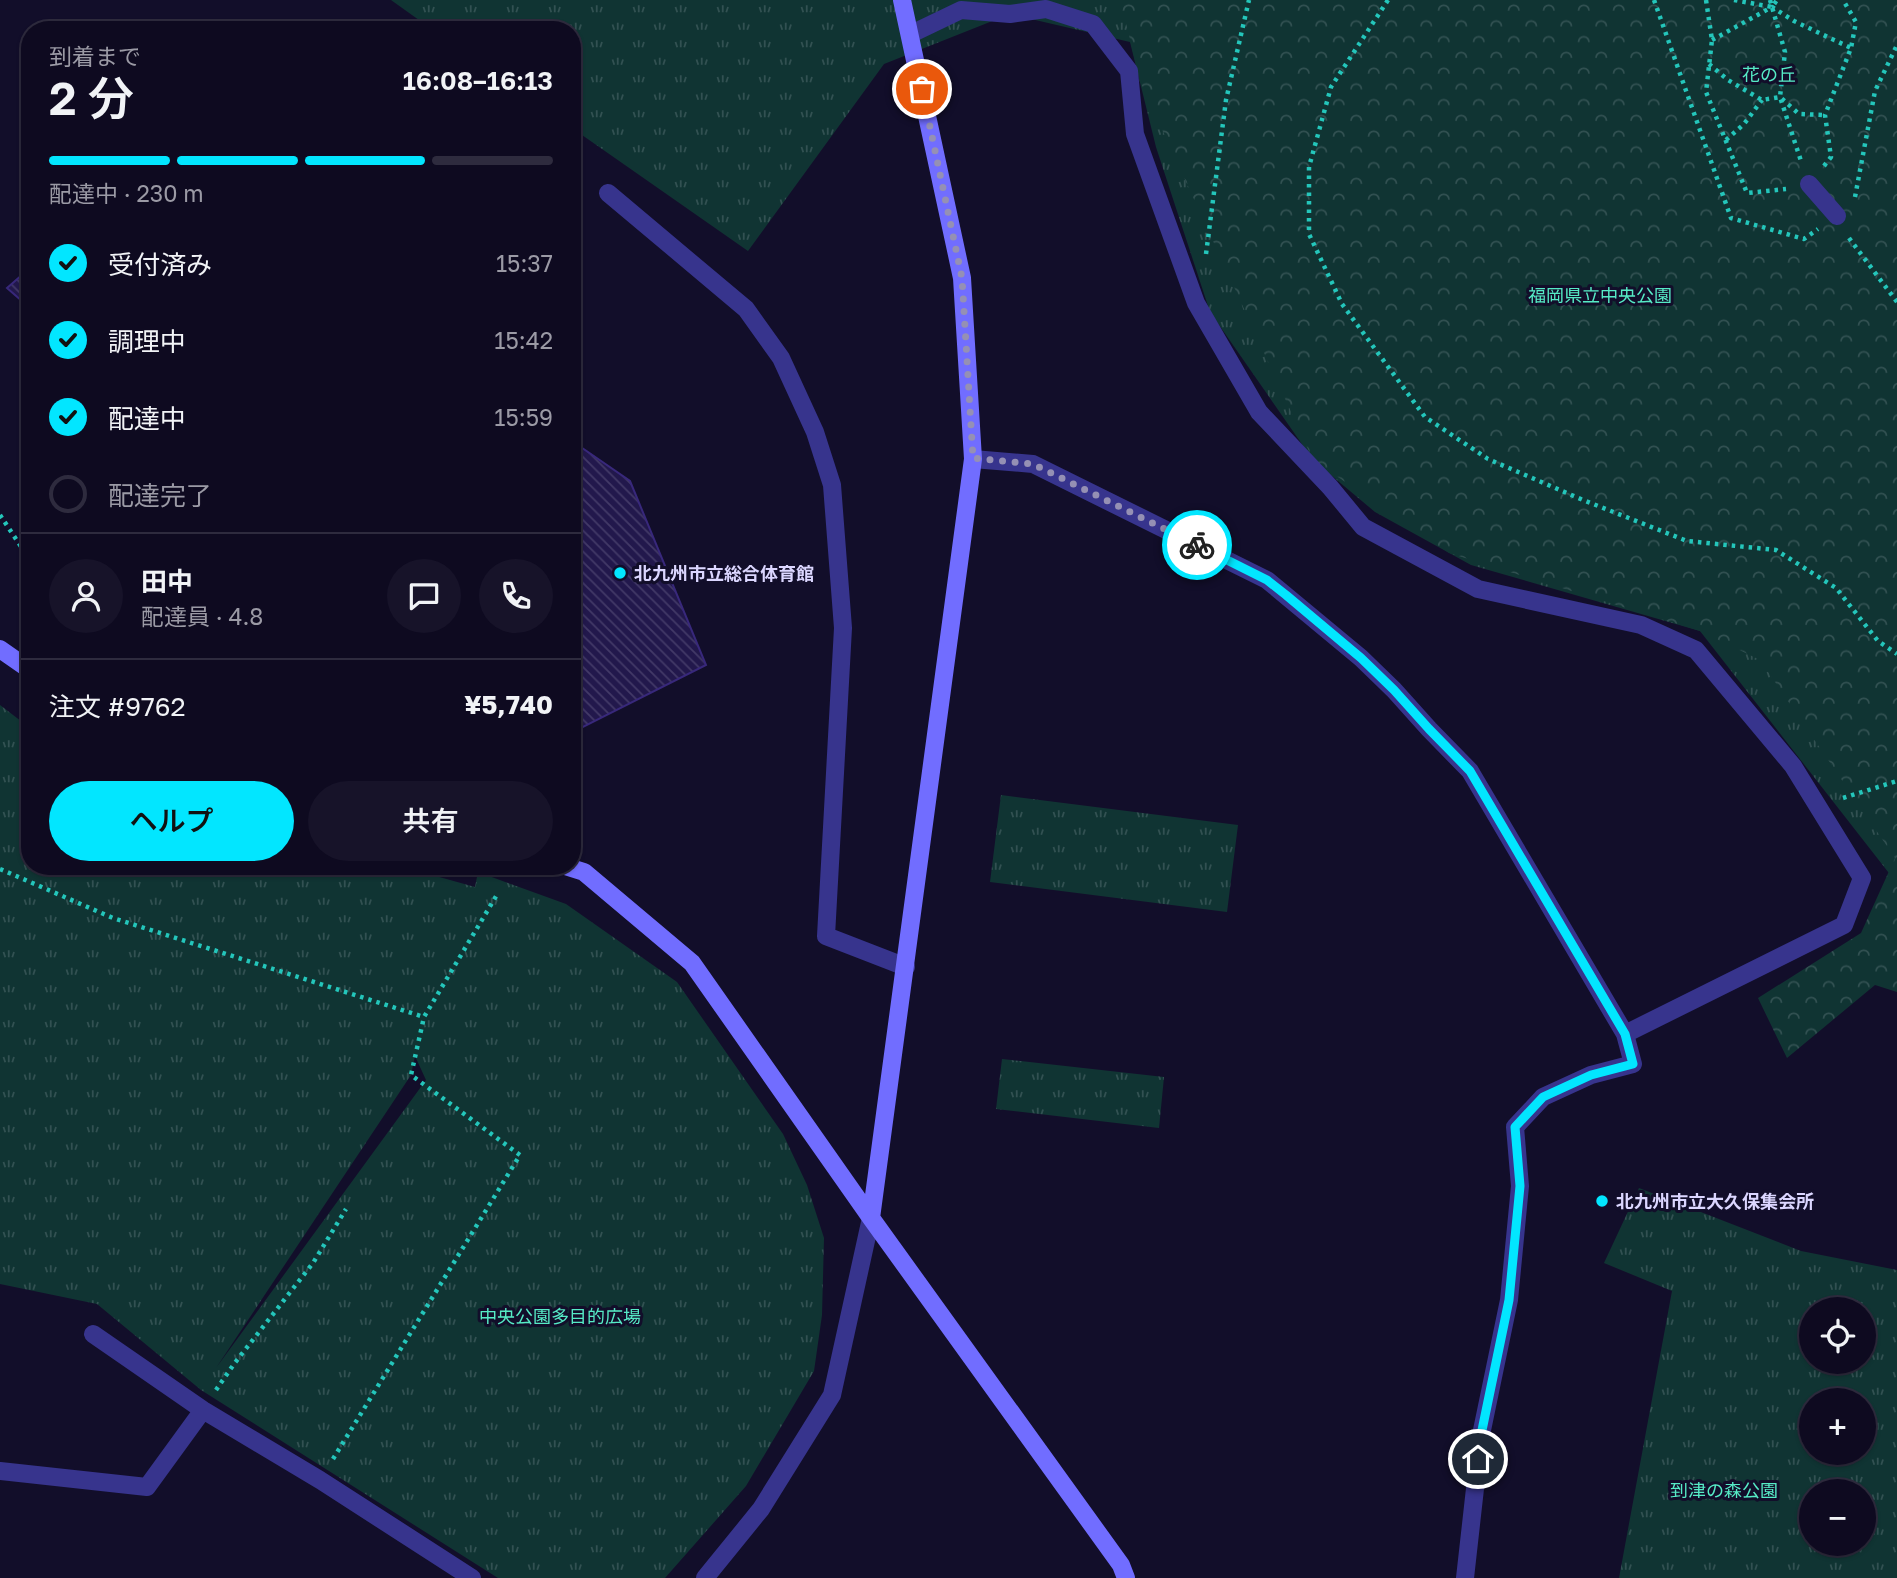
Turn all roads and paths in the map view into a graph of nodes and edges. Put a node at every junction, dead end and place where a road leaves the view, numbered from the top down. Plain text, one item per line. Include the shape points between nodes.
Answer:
1 (902, 0) edge
2 (912, 0) edge
3 (1249, 0) edge
4 (1388, 0) edge
5 (1654, 0) edge
6 (1706, 0) edge
7 (1734, 0) edge
8 (1770, 0) edge
9 (1777, 0) edge
10 (1843, 0) edge
11 (1772, 7) junction
12 (911, 34) junction
13 (1712, 40) junction
14 (1897, 45) edge
15 (1851, 48) junction
16 (1709, 64) junction
17 (1780, 97) junction
18 (1762, 100) junction
19 (1825, 115) junction
20 (1726, 140) junction
21 (1809, 184) junction
22 (608, 193) dead end
23 (1837, 216) junction
24 (1205, 261) dead end
25 (1897, 302) edge
26 (973, 458) junction
27 (0, 515) edge
28 (21, 546) edge
29 (0, 649) edge
30 (1897, 654) edge
31 (21, 664) edge
32 (1897, 781) edge
33 (1839, 800) dead end
34 (0, 869) edge
35 (581, 871) edge
36 (498, 893) dead end
37 (906, 967) junction
38 (424, 1017) junction
39 (1625, 1034) junction
40 (346, 1209) dead end
41 (871, 1218) junction
42 (93, 1334) dead end
43 (203, 1410) junction
44 (0, 1471) edge
45 (320, 1480) junction
46 (472, 1578) edge
47 (705, 1578) edge
48 (1126, 1578) edge
49 (1465, 1578) edge

1 - 12 street
2 - 12 street
3 - 24 path via 1226,100
4 - 30 path via 1331,87 1309,167 1309,234 1342,304 1425,417 1488,459 1687,541 1776,550 1836,588 1878,641
5 - 23 path via 1731,218 1804,239
6 - 13 path
7 - 11 path
8 - 11 path
9 - 11 path
10 - 15 path via 1856,22
11 - 13 path
11 - 15 path
11 - 17 path via 1785,52
12 - 26 street via 962,278
12 - 39 street via 961,10 1010,14 1046,9 1093,24 1129,71 1135,134 1196,303 1259,412 1363,527 1478,589 1641,625 1696,650 1793,766 1862,878 1844,925
13 - 16 path
14 - 23 path via 1875,91 1854,205
15 - 19 path
16 - 18 path
16 - 20 path via 1706,92
17 - 18 path
17 - 19 path via 1799,114
17 - 21 path
18 - 20 path
19 - 21 path via 1831,157
20 - 21 path via 1747,193
21 - 23 street
22 - 37 street via 746,309 781,358 815,432 832,485 843,628 826,936
23 - 25 path via 1854,248
26 - 37 street
26 - 39 street via 1033,464 1267,580 1361,658 1470,771
27 - 28 path
29 - 31 street
32 - 33 path
34 - 38 path via 113,918
35 - 41 street via 692,962
36 - 38 path
37 - 41 street
38 - 45 path via 411,1075 520,1155
39 - 49 street via 1633,1064 1591,1075 1543,1097 1515,1127 1520,1186 1509,1300 1481,1435
40 - 43 path via 313,1264
41 - 47 street via 832,1395 761,1509
41 - 48 street
42 - 43 street
43 - 44 street via 147,1486
43 - 45 street
45 - 46 street

